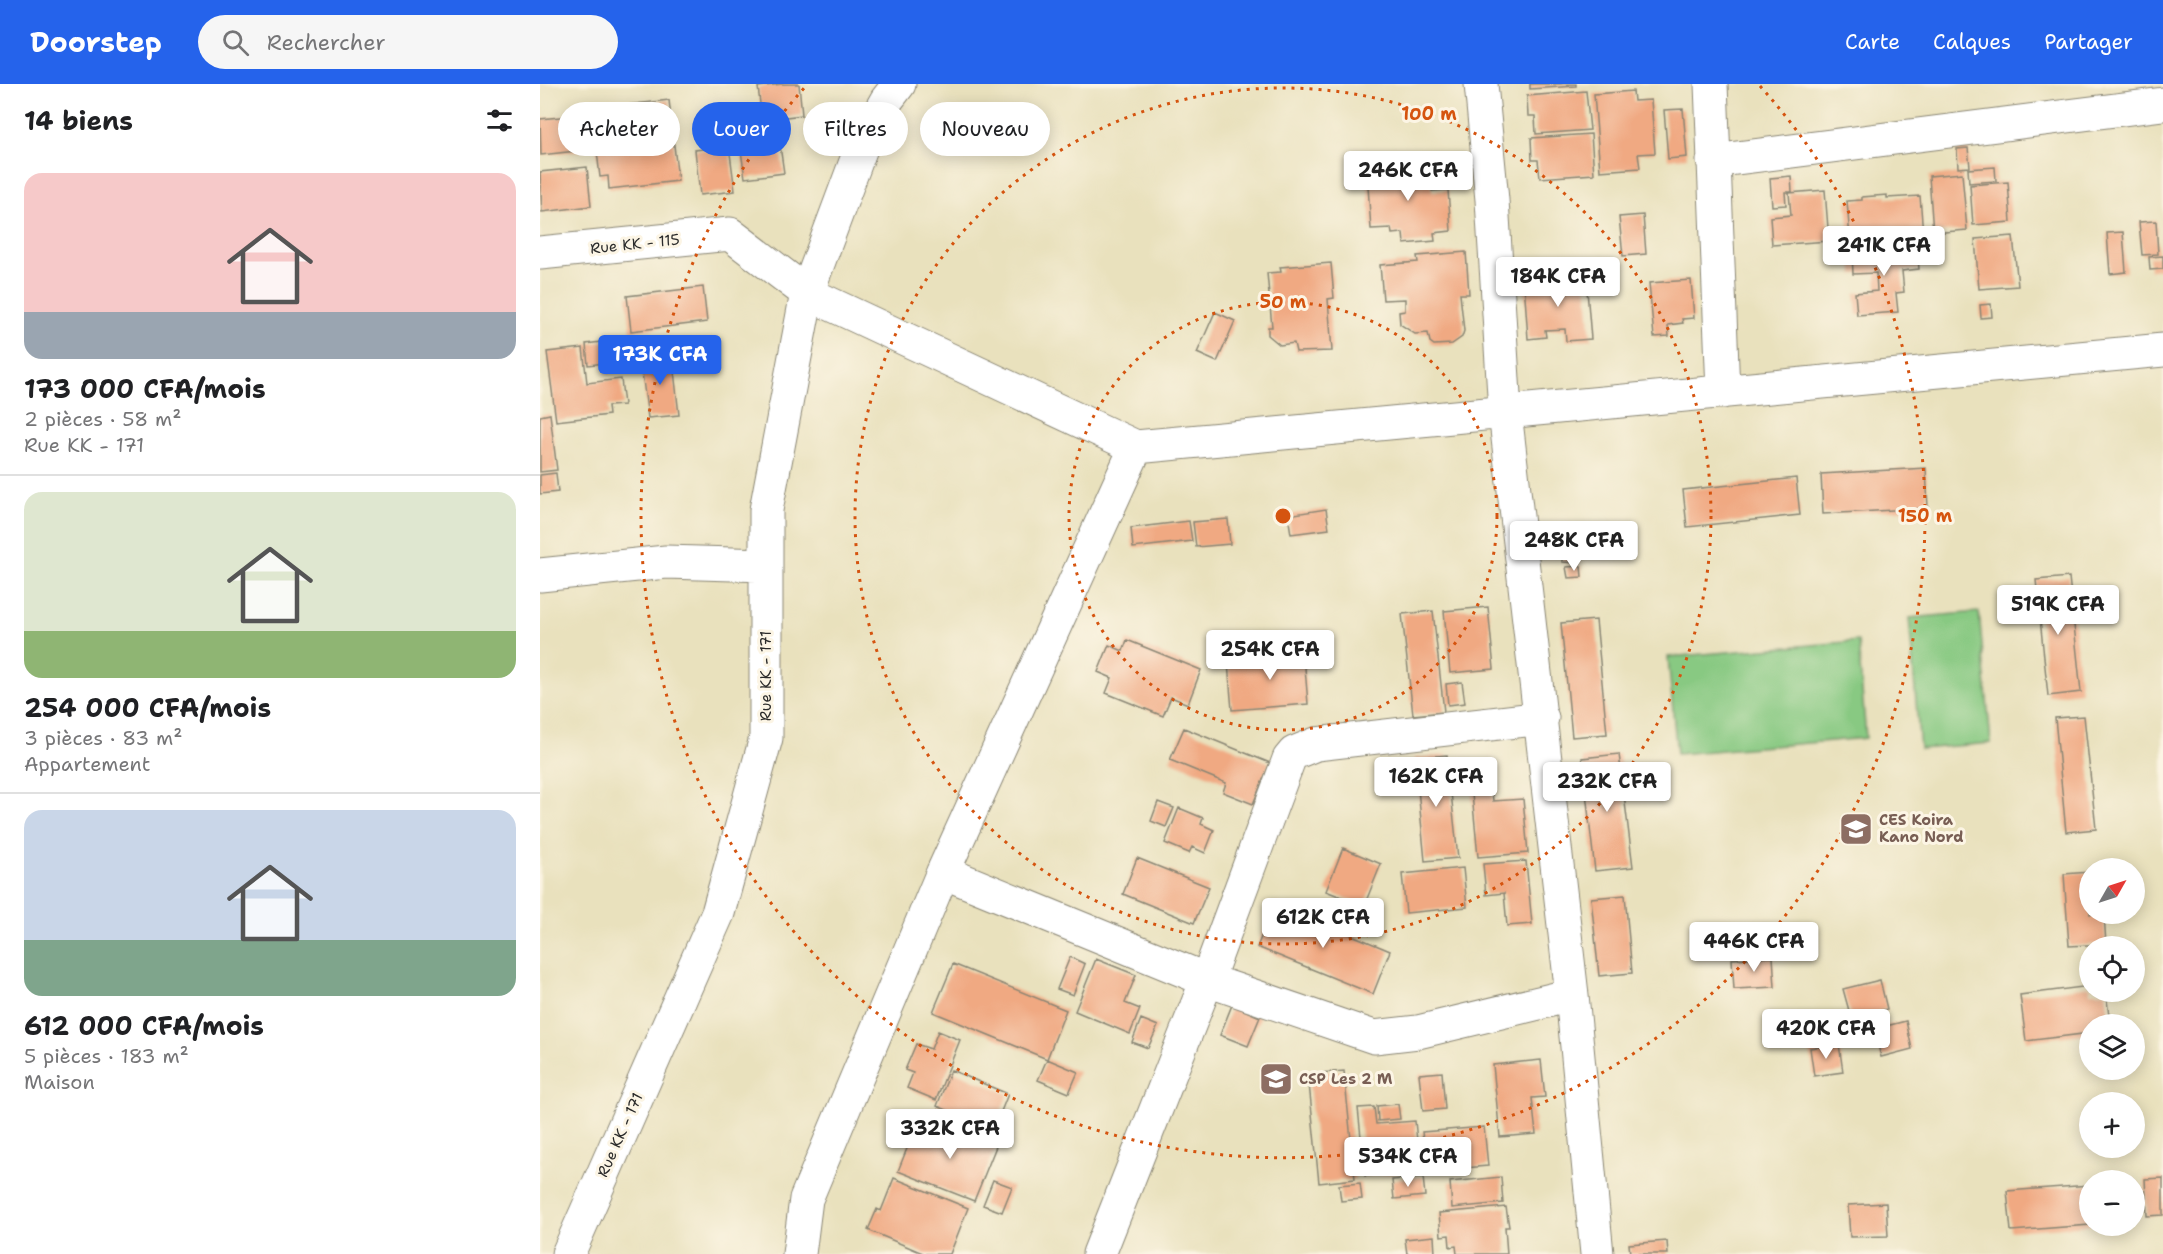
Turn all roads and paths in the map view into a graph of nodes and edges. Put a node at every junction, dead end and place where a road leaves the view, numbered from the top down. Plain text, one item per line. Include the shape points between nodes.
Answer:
1 (900, 84) edge
2 (1481, 84) edge
3 (1711, 84) edge
4 (2163, 104) edge
5 (1713, 161) junction
6 (540, 254) edge
7 (807, 292) junction
8 (2163, 350) edge
9 (1724, 392) junction
10 (1505, 412) junction
11 (1136, 447) junction
12 (766, 565) junction
13 (540, 575) edge
14 (1542, 718) junction
15 (944, 872) junction
16 (1207, 980) junction
17 (1572, 995) junction
18 (568, 1254) edge
19 (799, 1254) edge
20 (1099, 1254) edge
21 (1597, 1254) edge

1 - 7 street, Rue KK - 171 via 864,140
2 - 10 street
3 - 5 street
4 - 5 street
5 - 9 street
6 - 7 street, Rue KK - 115 via 730,234
7 - 11 street
7 - 12 street, Rue KK - 171 via 766,510
8 - 9 street
9 - 10 street
10 - 11 street
10 - 14 street
11 - 15 street
12 - 13 street via 666,562
12 - 18 street, Rue KK - 171 via 766,738 718,913
14 - 16 street via 1316,744 1294,753 1288,759
14 - 17 street
15 - 16 street
15 - 19 street via 806,1199
16 - 17 street via 1374,1037 1418,1032
16 - 20 street
17 - 21 street

